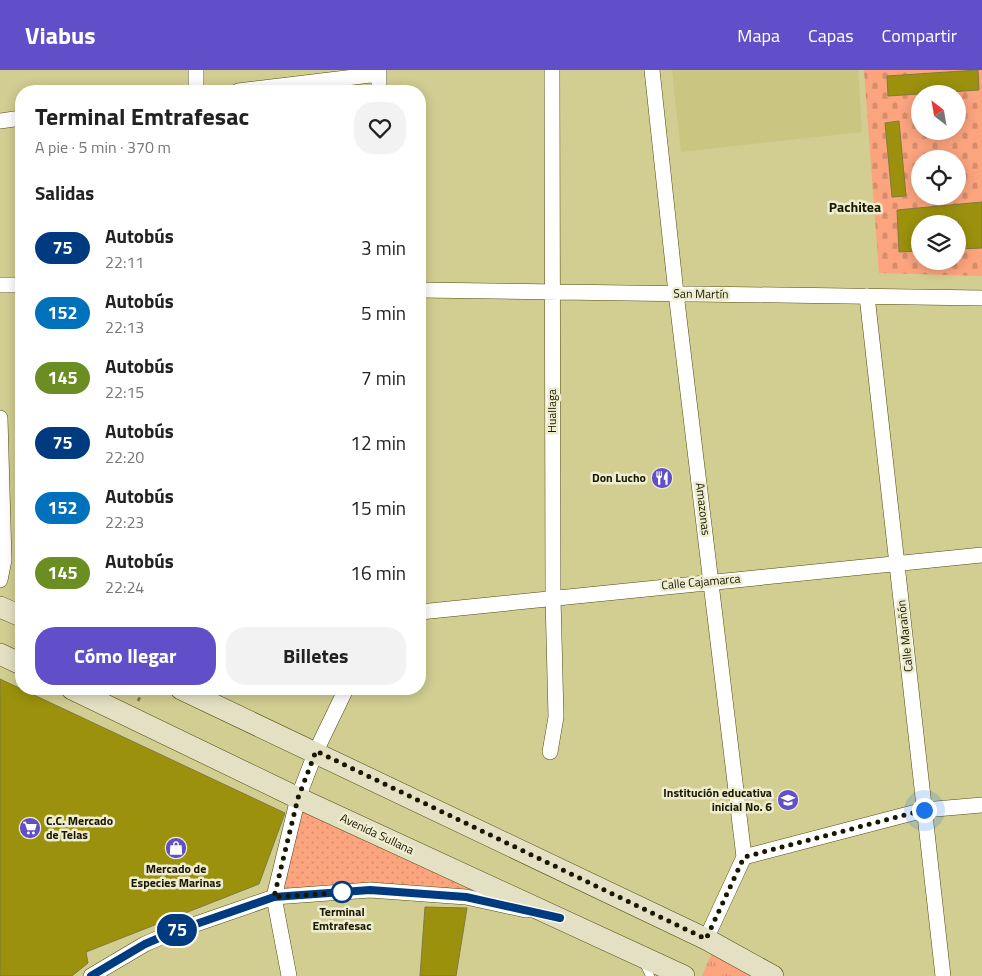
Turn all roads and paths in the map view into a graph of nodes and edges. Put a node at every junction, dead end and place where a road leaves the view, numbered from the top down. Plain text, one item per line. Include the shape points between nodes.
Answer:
1 (196, 70) edge
2 (552, 70) edge
3 (652, 70) edge
4 (379, 72) edge
5 (196, 85) edge
6 (283, 85) edge
7 (379, 85) edge
8 (15, 119) edge
9 (0, 121) edge
10 (0, 285) edge
11 (15, 285) edge
12 (426, 290) edge
13 (551, 292) junction
14 (676, 293) junction
15 (867, 296) junction
16 (982, 298) edge
17 (0, 418) edge
18 (982, 555) edge
19 (897, 565) junction
20 (0, 580) edge
21 (712, 581) junction
22 (553, 597) junction
23 (0, 607) edge
24 (426, 611) edge
25 (15, 613) edge
26 (0, 654) edge
27 (15, 661) edge
28 (84, 695) edge
29 (194, 695) edge
30 (343, 695) edge
31 (316, 751) junction
32 (550, 752) dead end
33 (298, 798) junction
34 (982, 805) edge
35 (924, 810) junction
36 (744, 857) junction
37 (274, 897) junction
38 (560, 918) junction
39 (706, 939) junction
40 (642, 956) junction
41 (91, 976) edge
42 (289, 976) edge
43 (650, 976) edge
44 (684, 976) edge
45 (773, 976) edge
46 (943, 976) edge

1 - 5 street
2 - 13 street, Huallaga
3 - 14 street, Amazonas
4 - 6 street
4 - 7 street
8 - 9 street
10 - 11 street
12 - 13 street, San Martín
13 - 14 street, San Martín
13 - 22 street, Huallaga
14 - 15 street, San Martín
14 - 21 street, Amazonas
15 - 16 street, San Martín
15 - 19 street, Calle Marañón
17 - 20 street via 4,560
18 - 19 street, Calle Cajamarca
19 - 21 street, Calle Cajamarca
19 - 35 street, Calle Marañón
21 - 22 street, Calle Cajamarca
21 - 36 street, Amazonas
22 - 24 street, Calle Cajamarca
22 - 32 street, Huallaga via 556,717
23 - 25 main road
26 - 27 main road
28 - 33 main road, Avenida Sullana
29 - 31 main road
30 - 31 street
31 - 33 street
31 - 39 main road
33 - 37 street
33 - 38 main road, Avenida Sullana
34 - 35 street
35 - 36 street
35 - 46 street, Calle Marañón
36 - 39 street
37 - 38 street via 370,890 457,896
37 - 41 street via 145,944
37 - 42 street
38 - 40 main road, Avenida Sullana
39 - 45 main road
40 - 43 lane
40 - 44 main road, Avenida Sullana

